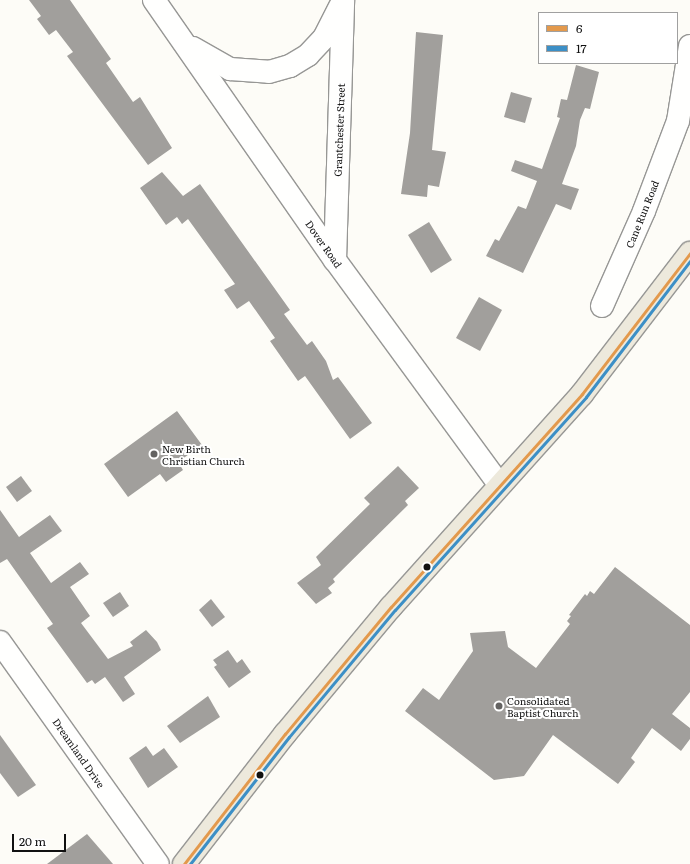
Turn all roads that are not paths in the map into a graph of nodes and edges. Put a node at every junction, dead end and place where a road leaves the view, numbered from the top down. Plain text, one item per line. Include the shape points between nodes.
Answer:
1 (154, 0) edge
2 (343, 0) edge
3 (181, 39) junction
4 (690, 46) edge
5 (684, 124) edge
6 (690, 253) edge
7 (335, 260) junction
8 (602, 306) dead end
9 (499, 484) junction
10 (0, 642) edge
11 (158, 864) edge
12 (184, 864) edge

1 - 3 street, Dover Road
2 - 3 street, Grantchester Street via 324,38 308,55 290,66 269,72 230,69 206,58
2 - 7 street, Grantchester Street
3 - 7 street, Dover Road
4 - 5 street, Cane Run Road
5 - 8 street, Cane Run Road
6 - 9 main road via 582,394
7 - 9 street, Dover Road
9 - 12 main road via 320,691
10 - 11 street, Dreamland Drive

